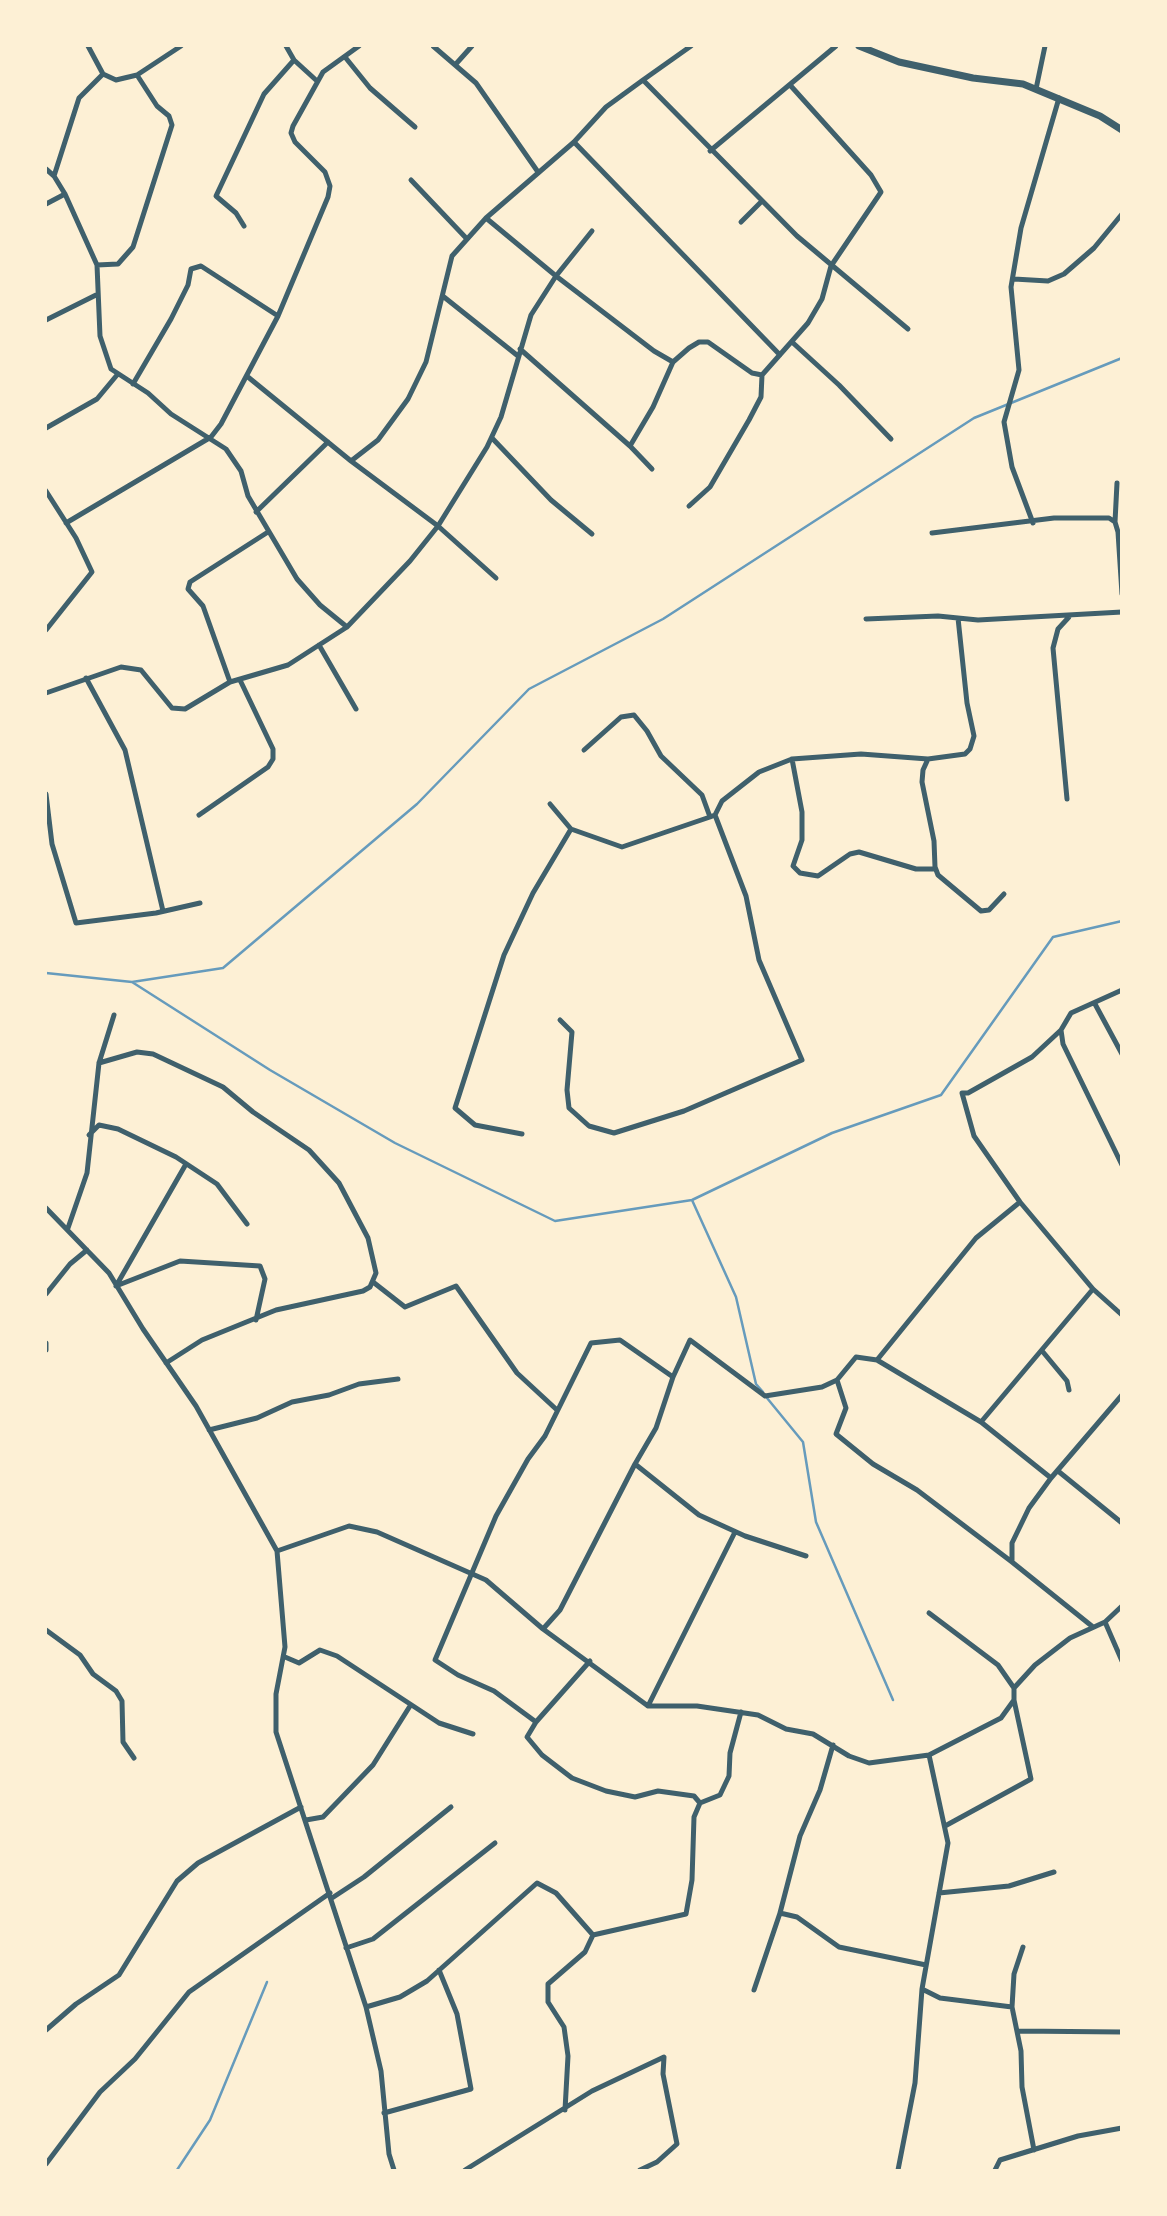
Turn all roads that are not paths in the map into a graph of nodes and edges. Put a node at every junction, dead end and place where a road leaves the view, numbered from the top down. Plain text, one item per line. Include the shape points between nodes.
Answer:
1 (88, 46) edge
2 (181, 46) edge
3 (286, 46) edge
4 (433, 46) edge
5 (472, 46) edge
6 (691, 46) edge
7 (836, 46) edge
8 (859, 46) edge
9 (1045, 46) edge
10 (354, 47) edge
11 (345, 57) junction
12 (294, 60) junction
13 (455, 65) junction
14 (103, 74) junction
15 (137, 75) junction
16 (317, 80) junction
17 (643, 80) junction
18 (789, 85) junction
19 (1036, 89) junction
20 (1059, 99) junction
21 (415, 127) dead end
22 (1122, 130) edge
23 (574, 142) junction
24 (710, 151) junction
25 (46, 169) edge
26 (538, 172) junction
27 (54, 176) junction
28 (411, 180) dead end
29 (65, 194) junction
30 (761, 202) junction
31 (46, 204) edge
32 (1122, 214) edge
33 (486, 218) junction
34 (741, 222) dead end
35 (244, 226) dead end
36 (592, 231) dead end
37 (467, 239) junction
38 (97, 264) junction
39 (831, 266) junction
40 (556, 276) junction
41 (1014, 279) junction
42 (96, 295) junction
43 (444, 297) junction
44 (278, 316) junction
45 (46, 320) edge
46 (908, 328) dead end
47 (792, 342) junction
48 (519, 353) junction
49 (780, 355) junction
50 (673, 362) junction
51 (117, 375) junction
52 (762, 376) junction
53 (248, 377) junction
54 (133, 384) junction
55 (46, 428) edge
56 (211, 437) junction
57 (492, 438) junction
58 (891, 439) dead end
59 (328, 442) junction
60 (630, 446) junction
61 (351, 461) junction
62 (652, 470) dead end
63 (1117, 483) dead end
64 (46, 490) edge
65 (688, 506) dead end
66 (257, 512) junction
67 (1115, 522) junction
68 (66, 523) junction
69 (1033, 523) junction
70 (438, 526) junction
71 (268, 532) junction
72 (932, 533) dead end
73 (592, 534) dead end
74 (496, 578) dead end
75 (1122, 594) edge
76 (1122, 612) edge
77 (1069, 617) junction
78 (958, 618) junction
79 (866, 619) dead end
80 (347, 627) junction
81 (46, 629) edge
82 (319, 645) junction
83 (86, 678) junction
84 (240, 680) junction
85 (230, 682) junction
86 (46, 693) edge
87 (356, 709) dead end
88 (584, 750) dead end
89 (792, 759) junction
90 (928, 759) junction
91 (46, 794) edge
92 (1067, 799) dead end
93 (550, 804) dead end
94 (199, 815) dead end
95 (713, 816) junction
96 (571, 829) junction
97 (46, 853) edge
98 (55, 853) junction
99 (935, 869) junction
100 (1004, 894) dead end
101 (200, 903) dead end
102 (163, 911) junction
103 (1122, 990) edge
104 (1095, 1004) junction
105 (114, 1015) dead end
106 (560, 1020) dead end
107 (1062, 1030) junction
108 (1122, 1054) edge
109 (99, 1063) junction
110 (522, 1134) dead end
111 (89, 1135) junction
112 (186, 1164) junction
113 (1122, 1165) edge
114 (1020, 1202) junction
115 (46, 1208) edge
116 (247, 1224) dead end
117 (68, 1228) junction
118 (87, 1250) junction
119 (373, 1282) junction
120 (117, 1286) junction
121 (1093, 1289) junction
122 (46, 1294) edge
123 (1122, 1315) edge
124 (256, 1320) junction
125 (46, 1343) edge
126 (46, 1350) edge
127 (1043, 1352) junction
128 (877, 1360) junction
129 (166, 1363) junction
130 (673, 1377) junction
131 (398, 1379) dead end
132 (837, 1380) junction
133 (1069, 1390) dead end
134 (1122, 1395) edge
135 (557, 1410) junction
136 (981, 1422) junction
137 (209, 1430) junction
138 (635, 1464) junction
139 (1058, 1471) junction
140 (1051, 1478) junction
141 (1122, 1523) edge
142 (735, 1532) junction
143 (277, 1551) junction
144 (806, 1556) dead end
145 (1012, 1562) junction
146 (472, 1571) junction
147 (1122, 1606) edge
148 (929, 1613) dead end
149 (1105, 1622) junction
150 (1093, 1627) junction
151 (543, 1629) junction
152 (46, 1630) edge
153 (285, 1657) junction
154 (590, 1661) junction
155 (1122, 1661) edge
156 (1014, 1688) junction
157 (1014, 1700) junction
158 (410, 1706) junction
159 (648, 1706) junction
160 (741, 1712) junction
161 (536, 1722) junction
162 (473, 1734) dead end
163 (833, 1745) junction
164 (929, 1755) junction
165 (134, 1758) dead end
166 (700, 1803) junction
167 (301, 1807) junction
168 (451, 1807) dead end
169 (306, 1820) junction
170 (945, 1826) junction
171 (495, 1843) dead end
172 (1054, 1872) dead end
173 (939, 1893) junction
174 (331, 1896) junction
175 (780, 1913) junction
176 (593, 1935) junction
177 (1023, 1947) dead end
178 (346, 1948) junction
179 (926, 1965) junction
180 (439, 1970) junction
181 (922, 1989) junction
182 (754, 1990) dead end
183 (366, 2007) junction
184 (1012, 2007) junction
185 (46, 2030) edge
186 (1017, 2031) junction
187 (1122, 2032) edge
188 (565, 2110) junction
189 (384, 2113) junction
190 (1122, 2128) edge
191 (1034, 2150) junction
192 (46, 2164) edge
193 (394, 2171) edge
194 (465, 2171) edge
195 (640, 2171) edge
196 (898, 2171) edge
197 (995, 2171) edge

1 - 14 street
2 - 15 street
3 - 12 street
4 - 13 street
5 - 13 street
6 - 17 street
7 - 18 street
8 - 19 street via 899,62
9 - 19 street
10 - 11 street
11 - 16 street
11 - 21 street via 370,88
12 - 16 street
12 - 35 street via 264,94 215,196
13 - 26 street via 476,83
14 - 15 street via 116,80
14 - 27 street via 75,107
15 - 38 street via 172,125 133,247 118,264
16 - 44 street via 291,133 325,172 330,186
17 - 23 street via 606,107
17 - 24 street
18 - 24 street
18 - 39 street via 871,175 881,192
19 - 20 street
20 - 22 street
20 - 41 street via 1021,228
23 - 26 street
23 - 49 street
24 - 30 street
25 - 27 street
26 - 33 street
27 - 29 street
28 - 37 street
29 - 31 street
29 - 38 street
30 - 34 street
30 - 39 street
32 - 41 street via 1064,274 1048,281
33 - 37 street
33 - 40 street
36 - 40 street
37 - 43 street via 452,256
38 - 42 street
39 - 46 street
39 - 47 street via 822,299
40 - 48 street via 531,315
40 - 50 street
41 - 69 street via 1019,370 1004,422 1012,467
42 - 45 street
42 - 51 street via 103,349
43 - 48 street
43 - 61 street via 426,362 408,399 378,440
44 - 53 street
44 - 54 street via 201,266 191,269 172,319
47 - 49 street
47 - 58 street
48 - 57 street
48 - 60 street
49 - 52 street
50 - 52 street via 688,348 708,342
50 - 60 street
51 - 54 street
51 - 55 street via 97,399
52 - 65 street via 761,397 749,420 710,487
53 - 56 street
53 - 59 street
54 - 56 street via 172,415
56 - 66 street via 234,458
56 - 68 street
57 - 70 street
57 - 73 street
59 - 61 street
59 - 66 street
60 - 62 street
61 - 70 street
63 - 67 street
64 - 68 street
66 - 71 street
67 - 69 street via 1101,516
67 - 75 street
68 - 81 street via 92,572
69 - 72 street
70 - 74 street
70 - 80 street
71 - 80 street via 297,579
71 - 85 street via 190,582 188,589 203,606
76 - 77 street
77 - 78 street
77 - 92 street via 1058,629 1053,648
78 - 79 street
78 - 90 street via 974,736 965,754
80 - 82 street
82 - 84 street via 288,665
82 - 87 street
83 - 85 street via 121,667 141,670 172,708 185,709
83 - 86 street
83 - 102 street via 125,750
84 - 85 street
84 - 94 street via 273,749 273,759
88 - 95 street via 621,717 634,715 661,755 702,795
89 - 90 street via 861,754
89 - 95 street via 759,772 722,801
89 - 99 street via 802,812 802,840 793,866 800,873 818,876 859,852 916,869
90 - 99 street via 922,782
91 - 98 street
93 - 96 street
95 - 96 street via 622,847
95 - 106 street via 746,896 759,960 802,1060 684,1111 614,1133 589,1126 569,1108 572,1032
96 - 110 street via 533,893 504,955 455,1108 475,1125
97 - 98 street
98 - 102 street via 76,923
99 - 100 street via 981,911 989,910
101 - 102 street
103 - 104 street
104 - 107 street via 1071,1013
104 - 108 street
105 - 109 street
107 - 113 street via 1063,1044
107 - 114 street via 1032,1057 962,1093 974,1136
109 - 111 street
109 - 119 street via 137,1052 153,1054 223,1087 309,1150 338,1183 368,1238 376,1273
111 - 112 street via 99,1125 118,1129
111 - 117 street via 87,1173
112 - 116 street via 217,1184
112 - 120 street
114 - 121 street
114 - 128 street via 976,1238
115 - 117 street
117 - 118 street
118 - 120 street
118 - 122 street
119 - 124 street via 363,1291 276,1310
119 - 135 street via 404,1307 456,1286 517,1373
120 - 124 street via 180,1261 260,1266 265,1279
120 - 129 street
121 - 123 street
121 - 127 street
124 - 129 street via 202,1340
125 - 126 street
127 - 133 street
127 - 136 street
128 - 132 street via 856,1357
128 - 136 street
129 - 137 street
130 - 132 street via 690,1340 765,1396 822,1387
130 - 135 street via 620,1340 594,1341
130 - 138 street via 656,1428
131 - 137 street via 292,1402 257,1418
132 - 145 street via 846,1408 836,1434
134 - 139 street
135 - 146 street via 496,1516
136 - 140 street
137 - 143 street
138 - 142 street via 699,1515
138 - 151 street via 560,1610
139 - 140 street
139 - 141 street
140 - 145 street via 1012,1543
142 - 144 street
142 - 159 street
143 - 146 street via 349,1526 377,1532
143 - 153 street
145 - 150 street
146 - 151 street
146 - 161 street via 435,1660 494,1691
147 - 149 street
148 - 156 street via 998,1665
149 - 150 street
149 - 155 street
150 - 156 street via 1070,1637
151 - 154 street
152 - 165 street via 116,1691 122,1701 123,1742
153 - 158 street via 299,1663 320,1650 329,1653
153 - 167 street via 276,1694 276,1732
154 - 159 street
154 - 161 street
156 - 157 street
157 - 164 street via 1001,1718
157 - 170 street via 1031,1779
158 - 162 street via 439,1723
158 - 169 street via 373,1765 323,1816
159 - 160 street via 689,1705
160 - 163 street via 813,1734
160 - 166 street via 729,1776 720,1795
161 - 166 street via 527,1737 572,1778 635,1797 658,1791 694,1796
163 - 164 street via 869,1763
163 - 175 street via 800,1836
164 - 170 street
166 - 176 street via 694,1817 686,1914
167 - 169 street
167 - 185 street via 198,1863 177,1881 118,1975
168 - 174 street via 364,1877
169 - 174 street
170 - 173 street via 948,1843
171 - 178 street via 373,1940
172 - 173 street via 1009,1886
173 - 179 street
174 - 178 street
174 - 192 street via 189,1992 135,2059 100,2092
175 - 179 street via 797,1917 839,1947
175 - 182 street
176 - 180 street via 556,1893 537,1884
176 - 188 street via 585,1952 548,1984 548,2002 564,2027 568,2056
177 - 184 street via 1014,1974
178 - 183 street
179 - 181 street
180 - 183 street via 400,1997
180 - 189 street via 457,2014 471,2089
181 - 184 street via 940,1998
181 - 196 street via 915,2083
183 - 189 street via 382,2071
184 - 186 street
186 - 187 street
186 - 191 street
188 - 194 street
188 - 195 street via 592,2091 664,2057 663,2074 677,2144
189 - 193 street
190 - 191 street
191 - 197 street via 1000,2160

